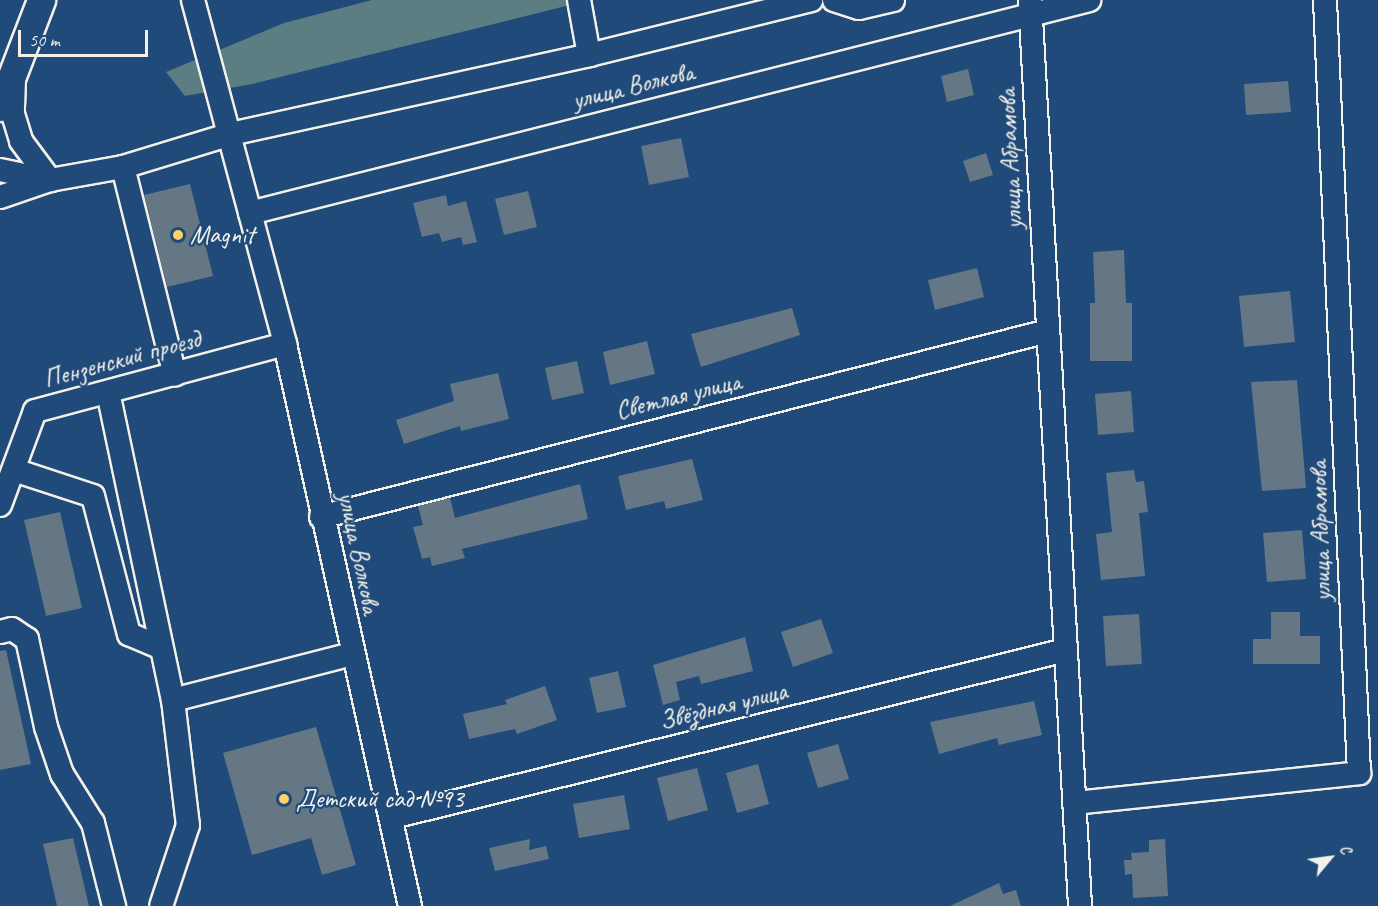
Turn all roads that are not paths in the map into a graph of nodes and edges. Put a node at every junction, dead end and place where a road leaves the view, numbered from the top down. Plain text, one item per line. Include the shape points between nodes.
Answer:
1 (41, 0) edge
2 (193, 0) edge
3 (579, 0) edge
4 (811, 0) edge
5 (834, 0) edge
6 (893, 0) edge
7 (1089, 0) edge
8 (1325, 0) edge
9 (1030, 7) edge
10 (589, 55) junction
11 (14, 69) junction
12 (0, 106) edge
13 (231, 134) junction
14 (123, 167) junction
15 (0, 170) edge
16 (50, 180) junction
17 (0, 197) edge
18 (250, 213) junction
19 (1048, 331) junction
20 (285, 344) junction
21 (175, 375) junction
22 (108, 392) junction
23 (14, 470) junction
24 (0, 505) edge
25 (321, 517) junction
26 (0, 632) edge
27 (160, 647) junction
28 (1066, 650) junction
29 (352, 654) junction
30 (173, 700) junction
31 (1074, 803) junction
32 (393, 817) junction
33 (114, 906) edge
34 (162, 906) edge
35 (410, 906) edge
36 (1080, 906) edge

1 - 11 main road
2 - 13 street, улица Волкова
3 - 10 street
4 - 10 street
5 - 6 street via 859,8
7 - 9 street
8 - 31 street, улица Абрамова via 1359,773
9 - 18 street, улица Волкова
9 - 19 street, улица Абрамова
10 - 13 street
11 - 12 main road
11 - 16 street via 13,114 21,141
13 - 14 street
13 - 18 street, улица Волкова
14 - 16 street
14 - 21 street
15 - 16 street
16 - 17 street
18 - 20 street, улица Волкова
19 - 25 street, Светлая улица
19 - 28 street, улица Абрамова
20 - 21 street, Пензенский проезд
20 - 25 street, улица Волкова
21 - 22 street, Пензенский проезд
22 - 23 street, Пензенский проезд via 35,411
22 - 27 street
23 - 24 street, Пензенский проезд
23 - 27 street via 93,496 129,633
25 - 29 street, улица Волкова
26 - 33 street via 12,629 27,639 46,727 62,774 93,823
27 - 30 street
28 - 31 street, улица Абрамова
28 - 32 street, Звёздная улица
29 - 30 street
29 - 32 street, улица Волкова
30 - 34 street via 188,825
31 - 36 street, улица Абрамова
32 - 35 street, улица Волкова

